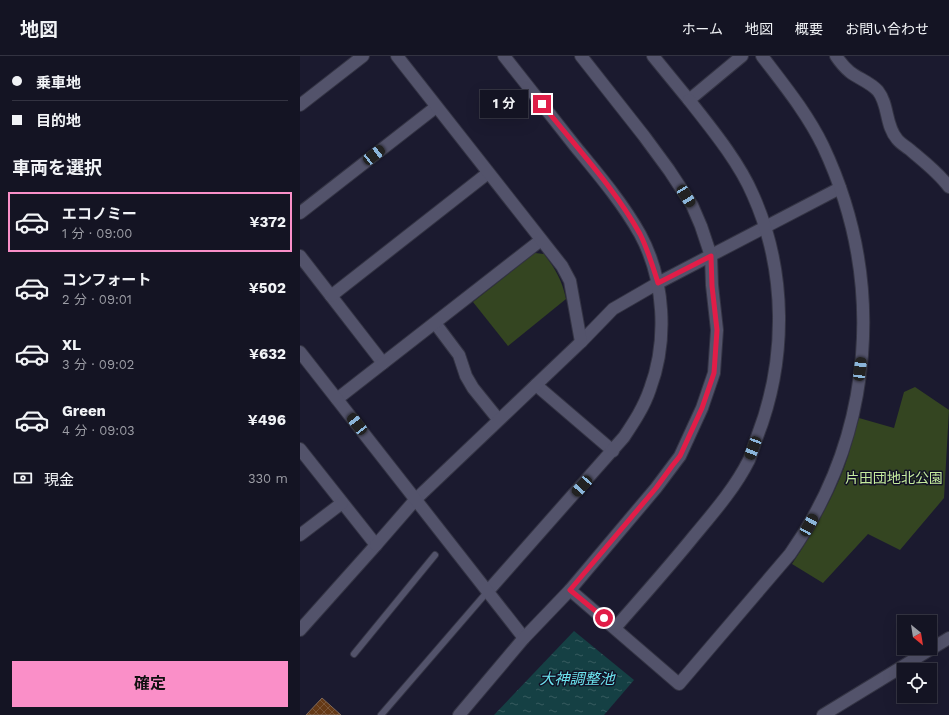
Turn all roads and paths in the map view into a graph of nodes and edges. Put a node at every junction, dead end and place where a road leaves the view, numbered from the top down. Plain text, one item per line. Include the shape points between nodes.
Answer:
1 (363, 56) edge
2 (397, 56) edge
3 (504, 56) edge
4 (581, 56) edge
5 (653, 56) edge
6 (742, 56) edge
7 (762, 56) edge
8 (836, 56) edge
9 (689, 100) junction
10 (300, 106) edge
11 (436, 107) junction
12 (488, 173) junction
13 (949, 186) edge
14 (840, 188) junction
15 (300, 213) edge
16 (766, 226) junction
17 (541, 240) junction
18 (300, 256) edge
19 (711, 256) junction
20 (658, 283) junction
21 (331, 296) junction
22 (434, 323) junction
23 (581, 342) junction
24 (300, 352) edge
25 (383, 363) junction
26 (536, 385) junction
27 (337, 399) junction
28 (498, 420) junction
29 (300, 449) edge
30 (613, 451) junction
31 (416, 499) junction
32 (342, 503) junction
33 (300, 535) edge
34 (376, 545) junction
35 (435, 555) dead end
36 (570, 590) junction
37 (488, 591) junction
38 (615, 628) junction
39 (300, 630) edge
40 (524, 638) junction
41 (949, 638) edge
42 (354, 654) dead end
43 (381, 715) edge
44 (459, 715) edge
45 (823, 715) edge

1 - 10 street
2 - 11 street
3 - 20 street via 623,208 640,234
4 - 19 street via 681,188 692,205
5 - 9 street
6 - 9 street
7 - 14 street via 802,108 822,145
8 - 13 street via 850,72 878,92 884,101 890,128 897,139
9 - 16 street via 734,162
11 - 12 street
11 - 15 street
12 - 17 street
12 - 21 street
14 - 16 street
14 - 38 street via 852,228 861,279 863,347 849,434 824,497 790,554 679,684
16 - 19 street
16 - 38 street via 776,276 779,316 776,364 766,414 749,460 719,507
17 - 22 street
17 - 23 street via 562,266 570,281
18 - 21 street
19 - 20 street
19 - 36 street via 717,330 714,373 702,408 680,456
20 - 23 street via 613,309
20 - 30 street via 661,342 652,383 638,415
21 - 25 street
22 - 25 street
22 - 28 street via 459,355 473,388
23 - 26 street
24 - 27 street
25 - 27 street
26 - 28 street
26 - 30 street
27 - 31 street
28 - 31 street
29 - 32 street
30 - 37 street
31 - 34 street
31 - 37 street
32 - 33 street
32 - 34 street
34 - 39 street
35 - 42 lane
36 - 38 street
36 - 40 street
37 - 40 street
37 - 43 lane
40 - 44 street
41 - 45 street

